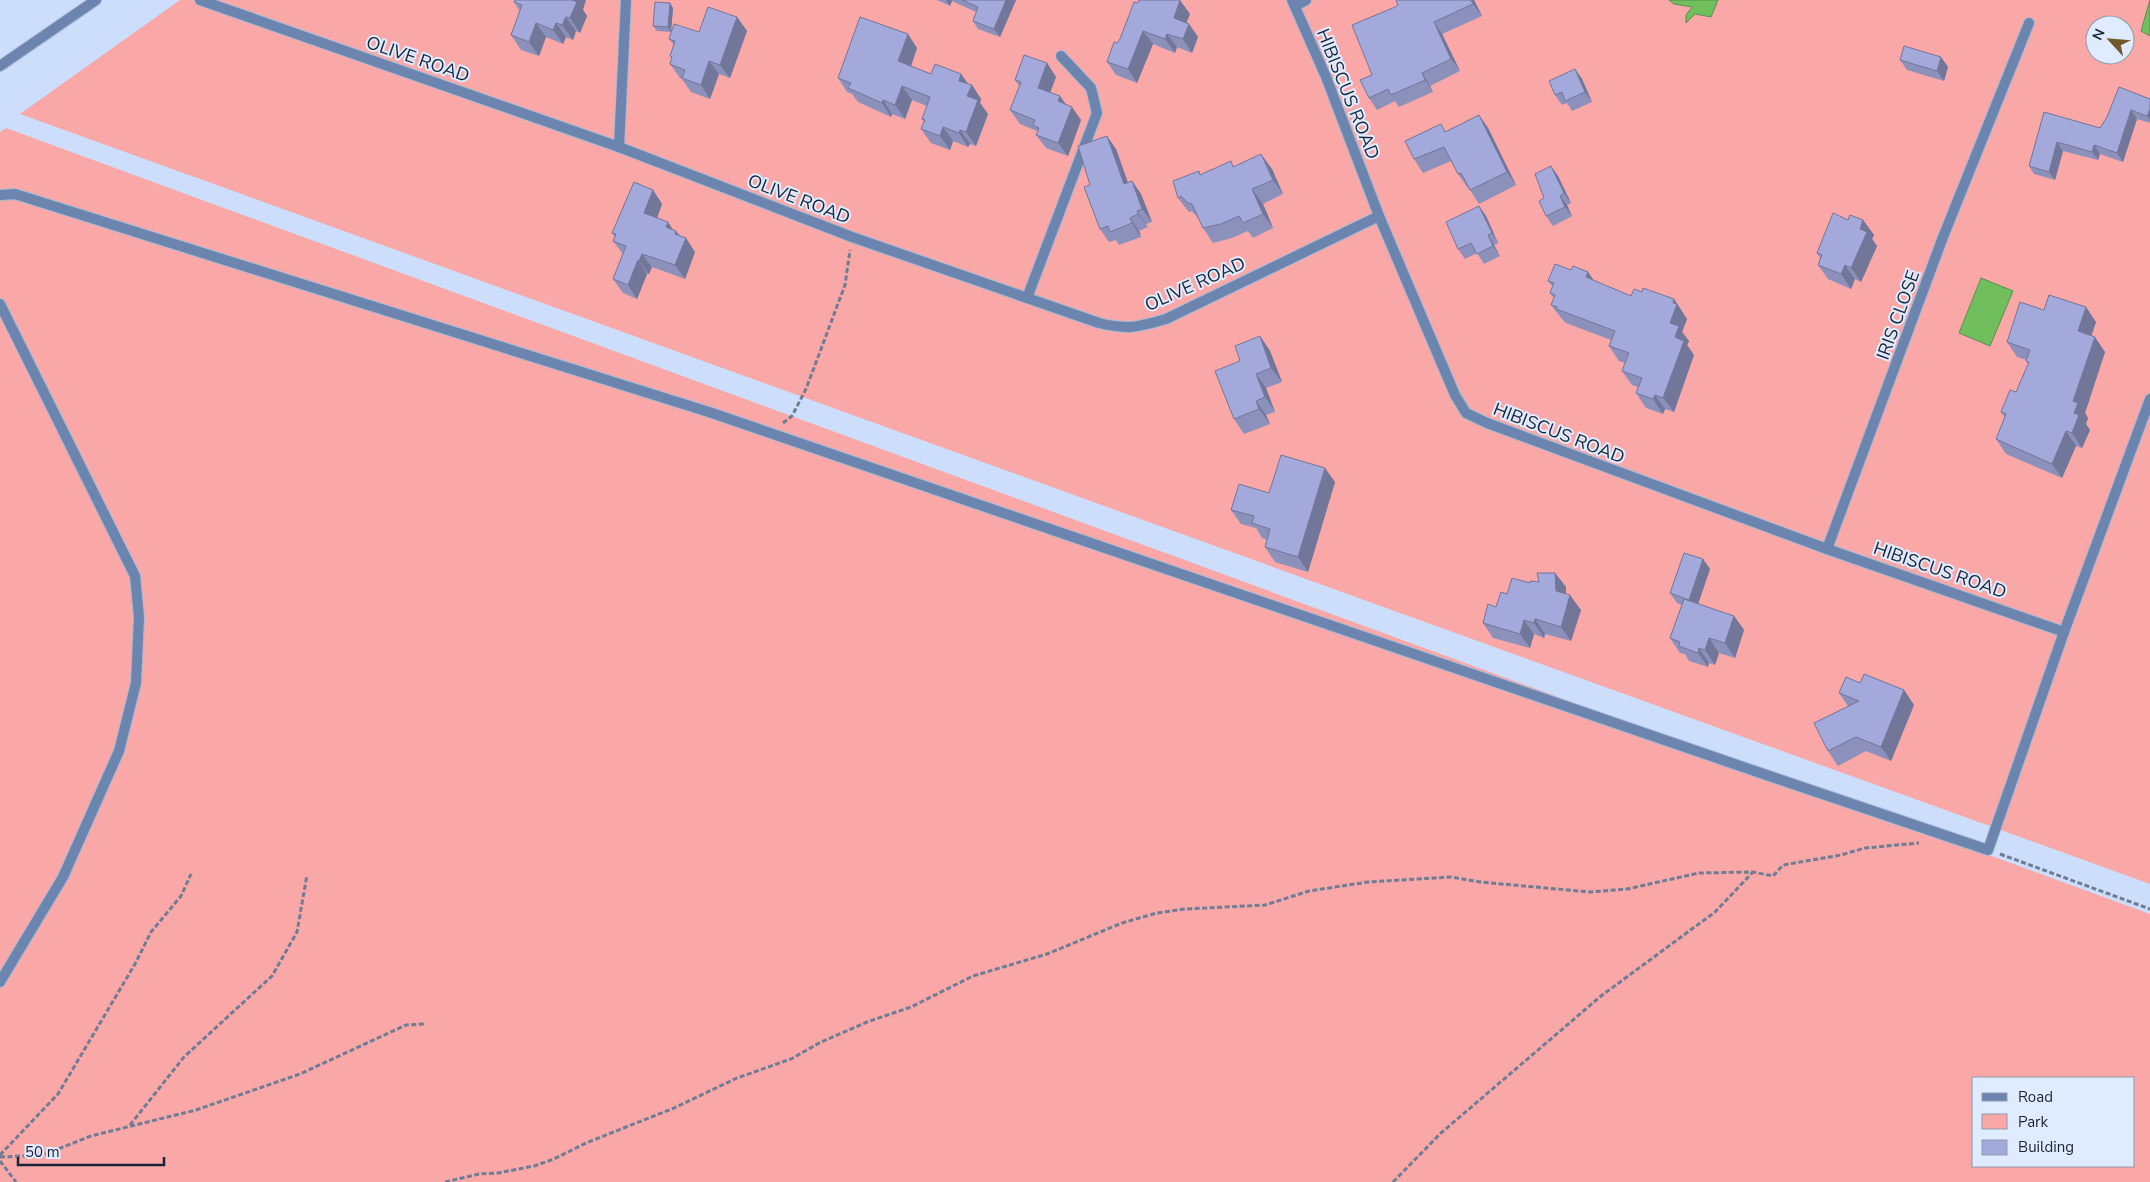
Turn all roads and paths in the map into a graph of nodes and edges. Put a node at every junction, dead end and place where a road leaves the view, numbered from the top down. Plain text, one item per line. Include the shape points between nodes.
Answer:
1 (96, 0) edge
2 (200, 0) edge
3 (626, 0) edge
4 (1306, 0) edge
5 (1293, 3) edge
6 (2029, 23) dead end
7 (1061, 56) dead end
8 (0, 66) edge
9 (619, 147) junction
10 (0, 196) edge
11 (1378, 216) junction
12 (852, 237) junction
13 (1027, 298) junction
14 (0, 304) edge
15 (2150, 399) edge
16 (770, 433) junction
17 (1828, 548) junction
18 (2064, 632) junction
19 (1945, 835) junction
20 (1988, 850) junction
21 (1754, 872) junction
22 (191, 874) dead end
23 (307, 875) dead end
24 (2150, 909) edge
25 (0, 982) edge
26 (426, 1024) dead end
27 (129, 1126) junction
28 (0, 1158) edge
29 (16, 1182) edge
30 (446, 1182) edge
31 (1393, 1182) edge

1 - 8 street
2 - 9 street, OLIVE ROAD
3 - 9 street
4 - 5 street
5 - 11 street, HIBISCUS ROAD via 1326,77
6 - 17 street, IRIS CLOSE via 1943,237
7 - 13 street via 1091,88 1097,113
9 - 12 street, OLIVE ROAD
10 - 16 street via 16,194
11 - 13 street, OLIVE ROAD via 1166,319 1140,326 1121,328 1099,323
11 - 17 street, HIBISCUS ROAD via 1455,395 1466,413
12 - 13 street, OLIVE ROAD
12 - 16 path via 845,285 806,389 792,416
14 - 25 street via 134,576 140,617 136,684 119,751 63,877
15 - 18 street
16 - 19 street
17 - 18 street, HIBISCUS ROAD
18 - 20 street
19 - 20 street
19 - 21 path via 1913,845 1865,848 1783,865 1773,876
20 - 24 path
21 - 30 path via 1699,873 1627,889 1590,892 1451,877 1368,882 1309,891 1265,905 1157,913 1047,954 973,976 911,1007 821,1042 791,1059 737,1078 554,1159 534,1166
21 - 31 path via 1715,912 1587,1008 1442,1133
22 - 28 path via 181,896 151,932 136,964 58,1094
23 - 27 path via 297,932 272,976 184,1057
26 - 27 path via 406,1025 300,1074 196,1110
27 - 28 path via 91,1136 43,1155
28 - 29 path

